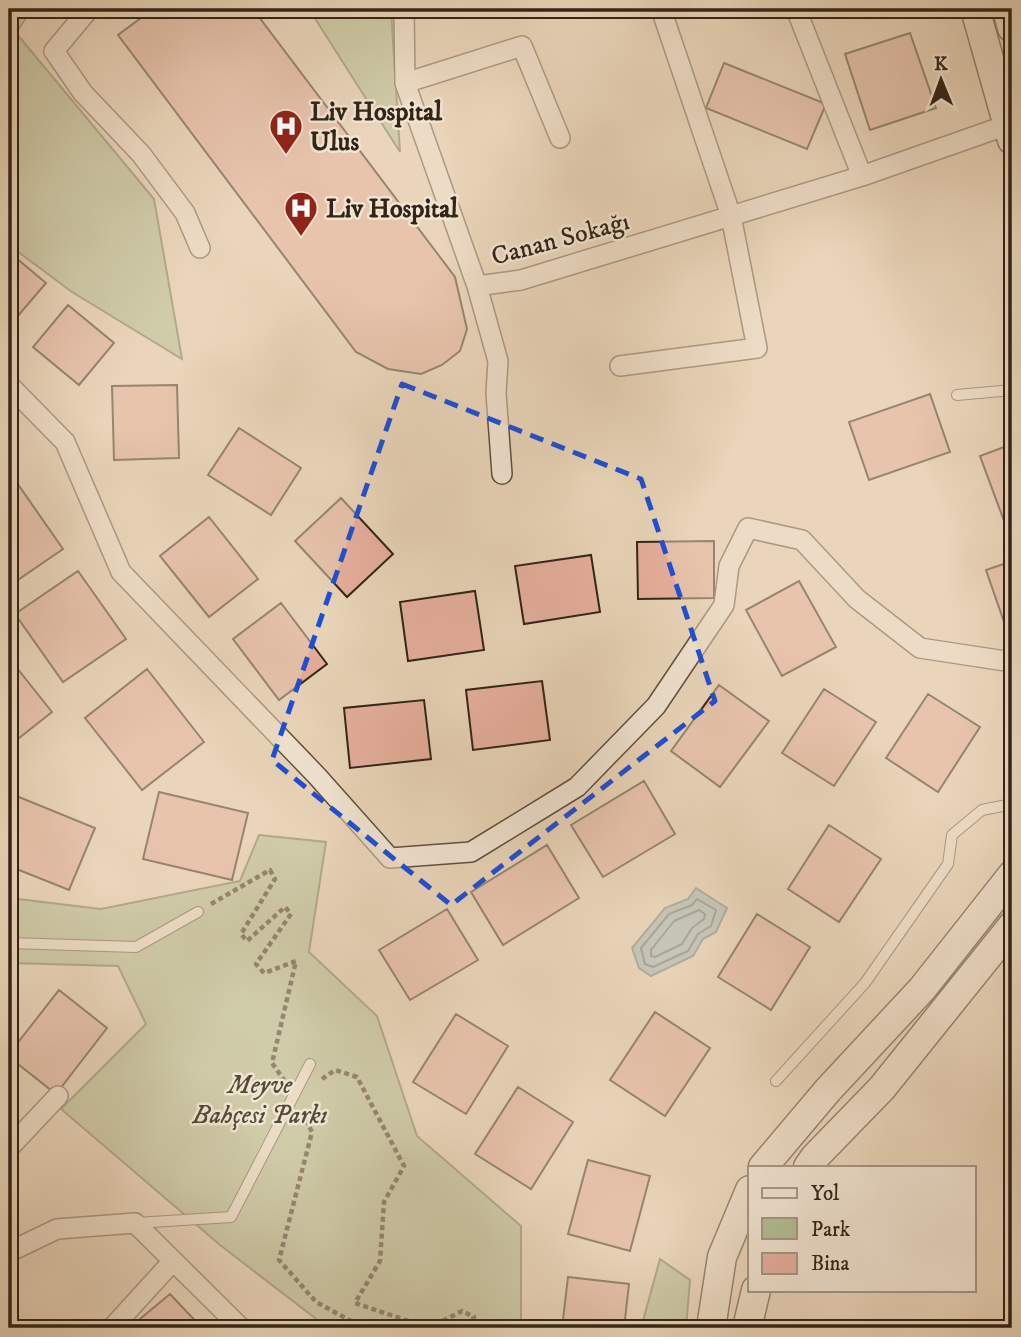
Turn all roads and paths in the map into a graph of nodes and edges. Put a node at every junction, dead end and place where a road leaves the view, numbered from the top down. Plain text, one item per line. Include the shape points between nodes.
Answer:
1 (89, 9) edge
2 (404, 9) edge
3 (661, 9) edge
4 (796, 9) edge
5 (975, 9) edge
6 (1007, 9) edge
7 (1012, 28) edge
8 (405, 83) junction
9 (1010, 129) edge
10 (561, 138) dead end
11 (862, 176) junction
12 (731, 216) junction
13 (200, 248) dead end
14 (477, 286) junction
15 (620, 366) dead end
16 (9, 385) edge
17 (1012, 390) edge
18 (957, 395) dead end
19 (502, 474) dead end
20 (1012, 662) edge
21 (1012, 804) edge
22 (1012, 875) edge
23 (198, 912) joint
24 (1012, 926) edge
25 (9, 943) edge
26 (310, 1064) dead end
27 (776, 1081) dead end
28 (294, 1095) junction
29 (58, 1096) dead end
30 (9, 1148) edge
31 (763, 1166) edge
32 (809, 1166) edge
33 (748, 1195) edge
34 (135, 1223) junction
35 (9, 1252) edge
36 (173, 1261) junction
37 (755, 1292) edge
38 (734, 1321) edge
39 (112, 1328) edge
40 (241, 1328) edge
41 (364, 1328) edge
42 (468, 1328) edge

1 - 13 street via 54,51 83,93 141,154 185,213
2 - 8 street, Canan Sokağı
3 - 12 street
4 - 11 street
5 - 9 main road
6 - 7 main road
8 - 10 street via 522,46
8 - 14 street, Canan Sokağı
9 - 11 street, Canan Sokağı
11 - 12 street, Canan Sokağı
12 - 14 street, Canan Sokağı via 521,280
12 - 15 street via 757,348
14 - 19 street via 498,360
16 - 20 street via 65,442 121,572 390,858 471,852 577,787 656,706 723,605 729,566 748,528 802,540 857,599 920,648
17 - 18 lane
21 - 27 lane via 982,810 952,835 947,864 865,983
22 - 31 main road via 922,989
23 - 25 lane via 136,947
23 - 28 path via 270,870 275,879 242,934 247,941 285,907 291,914 256,964 264,973 296,961 272,1063
24 - 32 main road via 882,1088
26 - 28 lane
28 - 34 lane via 231,1217
28 - 41 path via 312,1132 279,1260 316,1303
28 - 42 path via 335,1070 357,1077 404,1166 384,1202 380,1261 355,1303 429,1328 462,1311 474,1317
29 - 30 street
33 - 38 main road via 722,1257
34 - 35 street via 57,1229
34 - 36 street
36 - 39 street
36 - 40 street
37 - 38 main road

